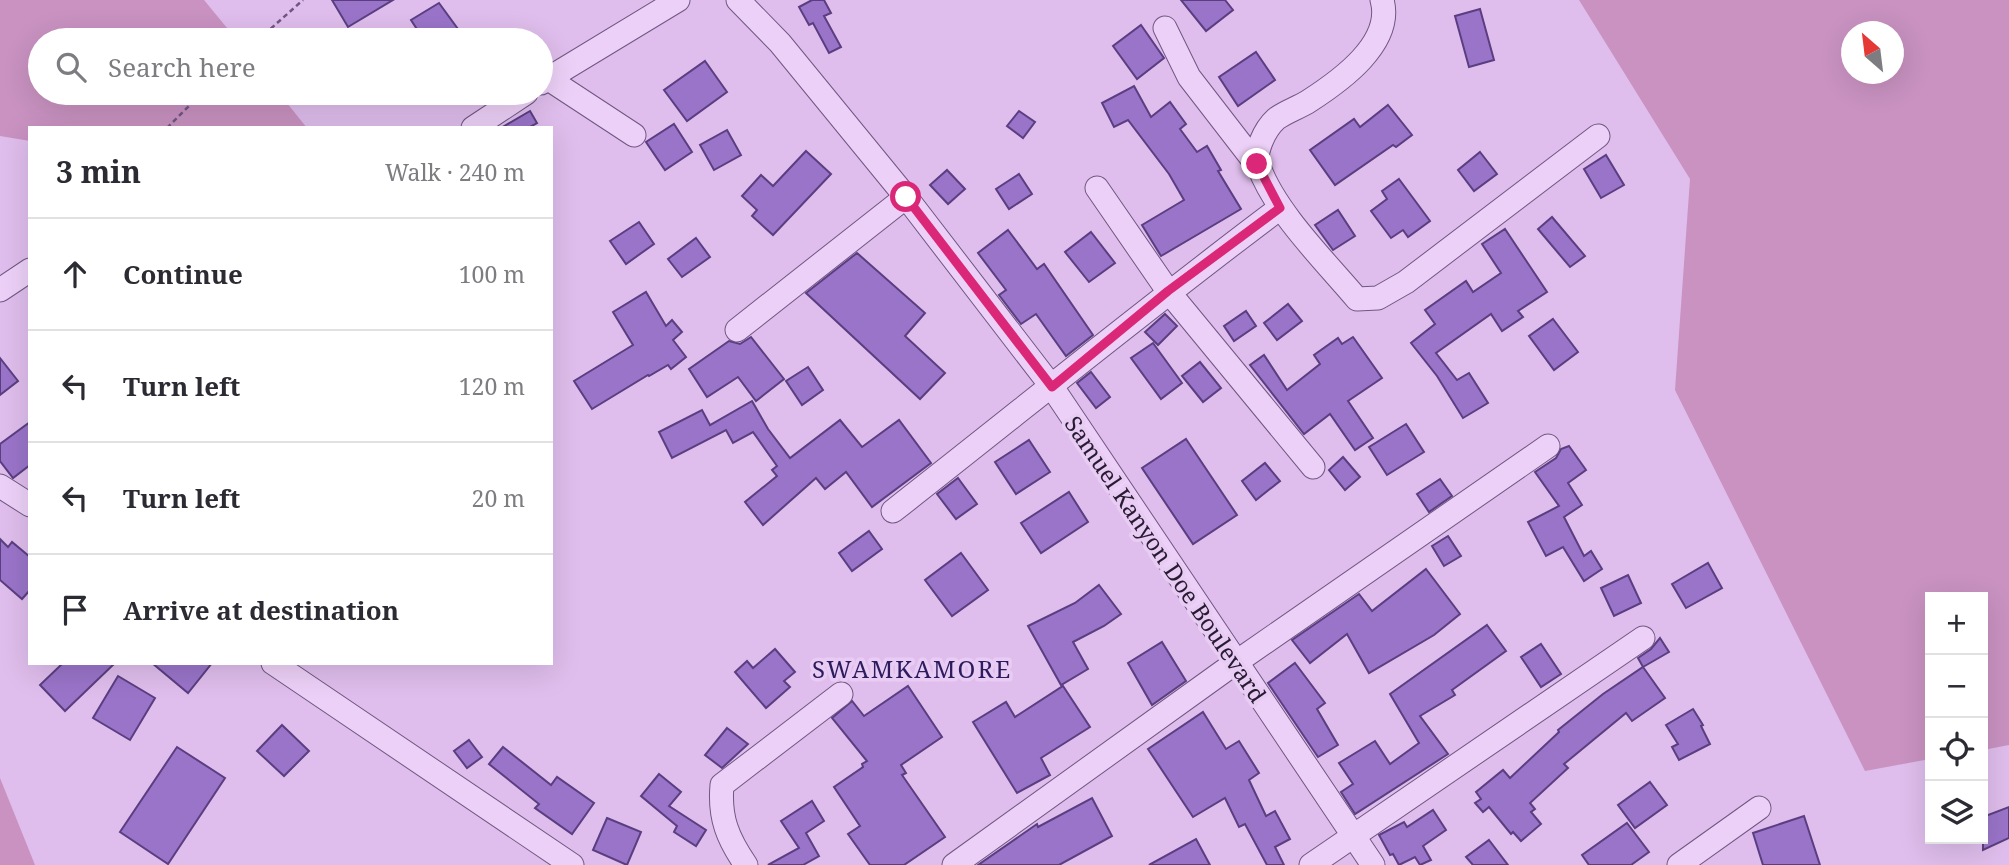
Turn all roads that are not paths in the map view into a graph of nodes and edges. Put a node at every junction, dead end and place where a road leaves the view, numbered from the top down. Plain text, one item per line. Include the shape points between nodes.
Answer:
1 (678, 0) edge
2 (738, 0) edge
3 (1382, 0) edge
4 (1165, 28) dead end
5 (553, 73) edge
6 (553, 85) edge
7 (507, 105) edge
8 (475, 126) edge
9 (634, 135) dead end
10 (1598, 136) dead end
11 (1257, 164) junction
12 (1097, 188) dead end
13 (906, 197) junction
14 (1280, 208) junction
15 (28, 271) edge
16 (0, 290) edge
17 (1168, 291) junction
18 (737, 330) dead end
19 (1052, 387) junction
20 (1548, 446) dead end
21 (1313, 467) dead end
22 (0, 486) edge
23 (28, 504) edge
24 (893, 511) dead end
25 (1643, 638) dead end
26 (1236, 663) junction
27 (276, 665) edge
28 (841, 694) dead end
29 (1759, 808) dead end
30 (1352, 836) junction
31 (572, 865) edge
32 (746, 865) edge
33 (954, 865) edge
34 (1311, 865) edge
35 (1373, 865) edge
36 (1679, 865) edge

1 - 5 street
2 - 13 street, Samuel Kanyon Doe Boulevard via 780,43
3 - 11 street via 1383,24 1362,59 1326,89 1277,119 1262,135
4 - 11 street via 1189,76
6 - 9 street
7 - 8 street
10 - 14 street via 1406,282 1378,298 1357,299
11 - 14 street
12 - 17 street
13 - 18 street
13 - 19 street, Samuel Kanyon Doe Boulevard
14 - 17 street
15 - 16 street
17 - 19 street
17 - 21 street
19 - 24 street
19 - 26 street, Samuel Kanyon Doe Boulevard
20 - 26 street
22 - 23 street
25 - 30 street
26 - 30 street, Samuel Kanyon Doe Boulevard
26 - 33 street
27 - 31 street
28 - 32 street via 722,785 720,805 730,842
29 - 36 street
30 - 34 street
30 - 35 street, Samuel Kanyon Doe Boulevard

